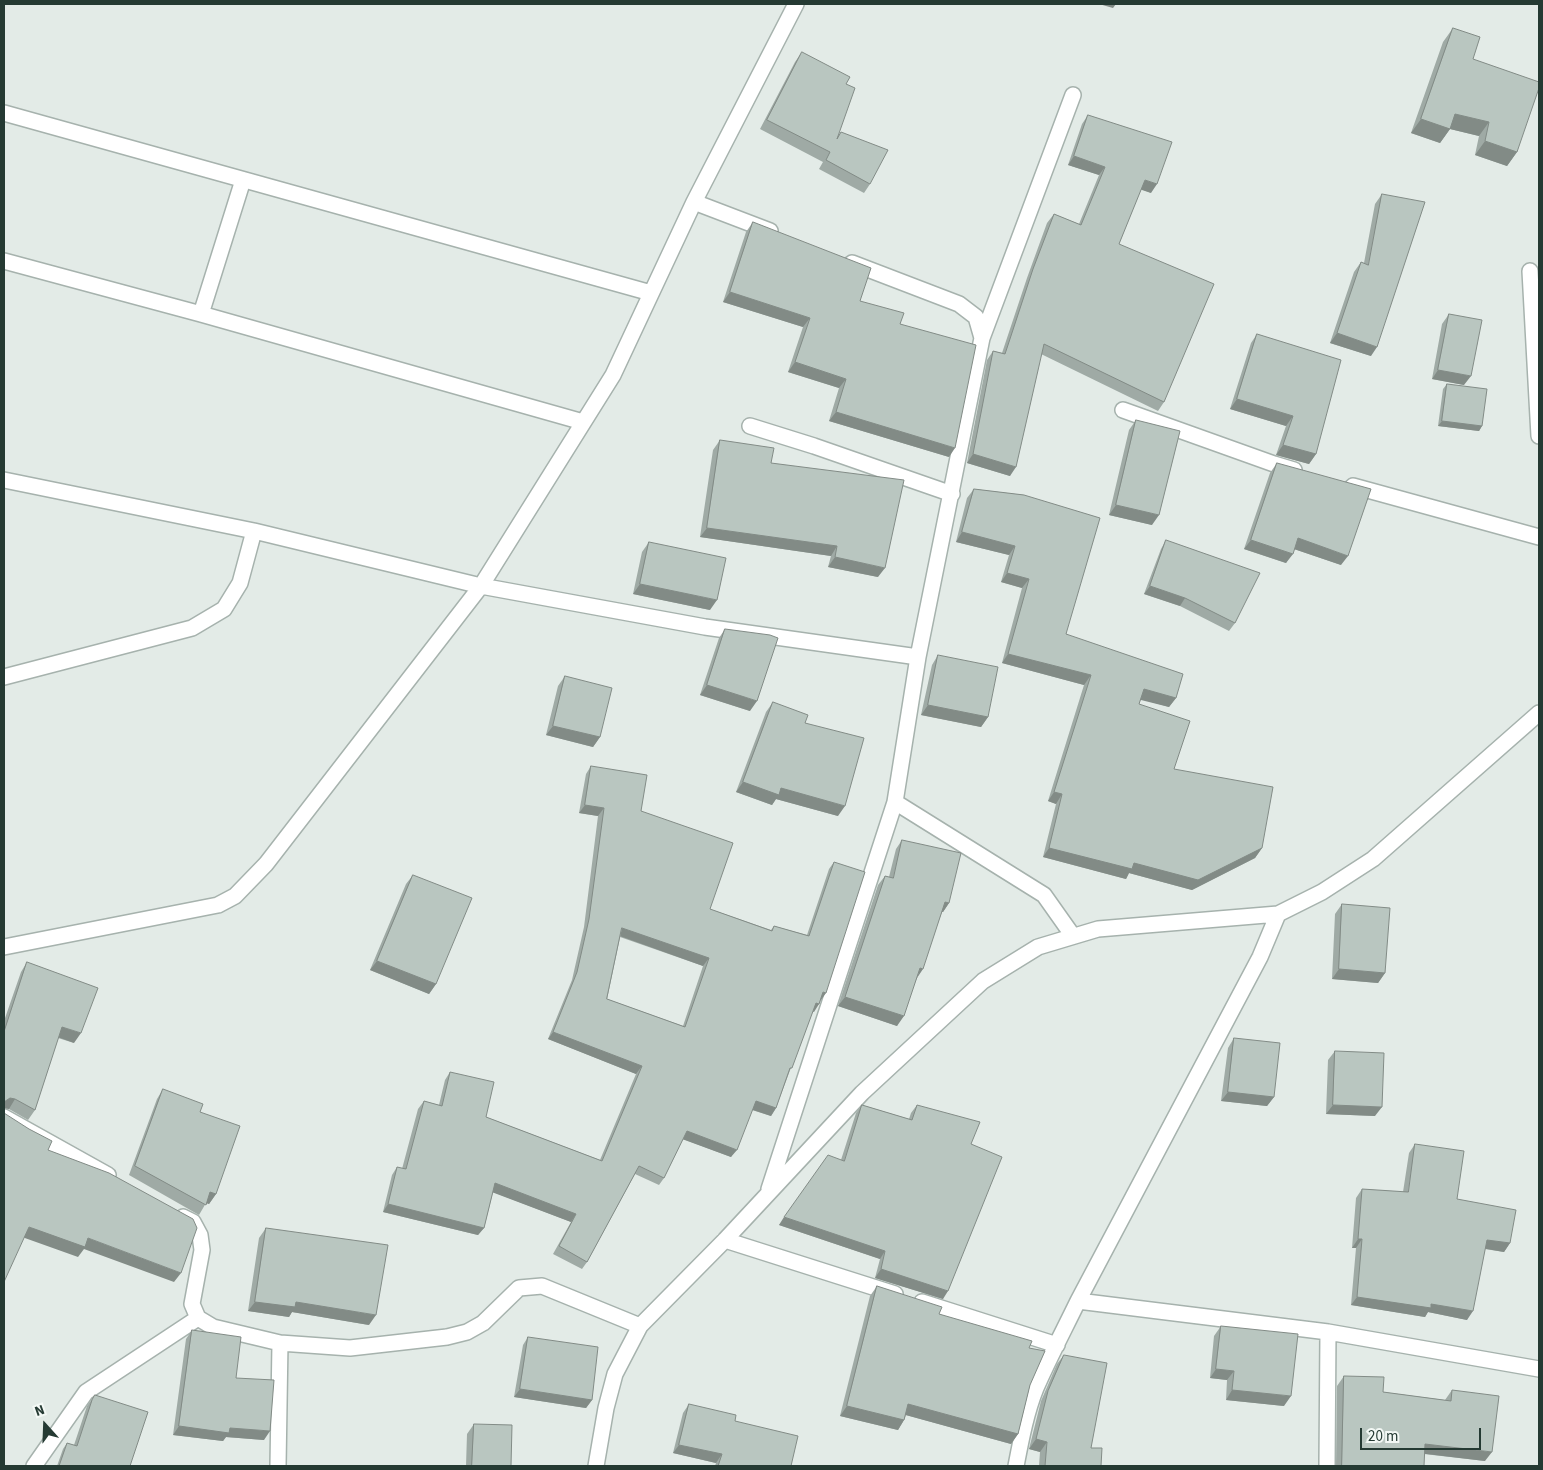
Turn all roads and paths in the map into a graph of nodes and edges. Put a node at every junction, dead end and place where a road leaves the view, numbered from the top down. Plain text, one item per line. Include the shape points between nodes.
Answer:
1 (796, 4) edge
2 (1072, 95) dead end
3 (4, 113) edge
4 (243, 180) junction
5 (694, 202) junction
6 (785, 237) edge
7 (840, 258) edge
8 (4, 261) edge
9 (1530, 271) dead end
10 (651, 294) junction
11 (201, 314) junction
12 (982, 338) junction
13 (1122, 410) dead end
14 (583, 422) junction
15 (750, 426) dead end
16 (1539, 436) edge
17 (1312, 474) edge
18 (4, 480) edge
19 (1340, 482) edge
20 (952, 494) junction
21 (254, 531) junction
22 (1539, 537) edge
23 (481, 586) junction
24 (918, 657) junction
25 (4, 677) edge
26 (1539, 713) edge
27 (895, 802) junction
28 (1278, 914) junction
29 (1073, 936) junction
30 (4, 946) edge
31 (4, 1117) edge
32 (124, 1184) edge
33 (767, 1194) junction
34 (167, 1208) edge
35 (725, 1240) junction
36 (1078, 1301) junction
37 (198, 1318) junction
38 (640, 1326) junction
39 (1328, 1332) junction
40 (280, 1343) junction
41 (1056, 1345) junction
42 (1539, 1370) edge
43 (34, 1466) edge
44 (278, 1466) edge
45 (596, 1466) edge
46 (1016, 1466) edge
47 (1327, 1466) edge

1 - 5 street
2 - 12 street
3 - 4 street
4 - 10 street
4 - 11 street
5 - 6 street
5 - 10 street
7 - 12 street via 959,304 976,317
8 - 11 street
9 - 16 street
10 - 14 street via 613,375
11 - 14 street
12 - 20 street
13 - 17 street via 1274,464
14 - 23 street
15 - 20 street
18 - 21 street
19 - 22 street
20 - 24 street
21 - 23 street
21 - 25 street via 240,582 224,609 192,628
23 - 24 street via 705,627
23 - 30 street via 266,864 235,896 218,905 200,909
24 - 27 street
26 - 28 street via 1373,860 1322,892
27 - 29 street via 1044,895
27 - 33 street
28 - 29 street via 1098,929
28 - 36 street via 1260,956
29 - 33 street via 1038,947 983,981 862,1093
31 - 32 street
33 - 35 street
34 - 37 street via 193,1222 200,1235 202,1250 192,1304
35 - 38 street
35 - 41 street
36 - 39 street
36 - 41 street
37 - 40 street via 212,1327
37 - 43 street via 86,1392
38 - 40 street via 542,1286 519,1288 483,1323 448,1337 350,1348
38 - 45 street via 616,1374 606,1408
39 - 42 street
39 - 47 street
40 - 44 street
41 - 46 street via 1036,1388

